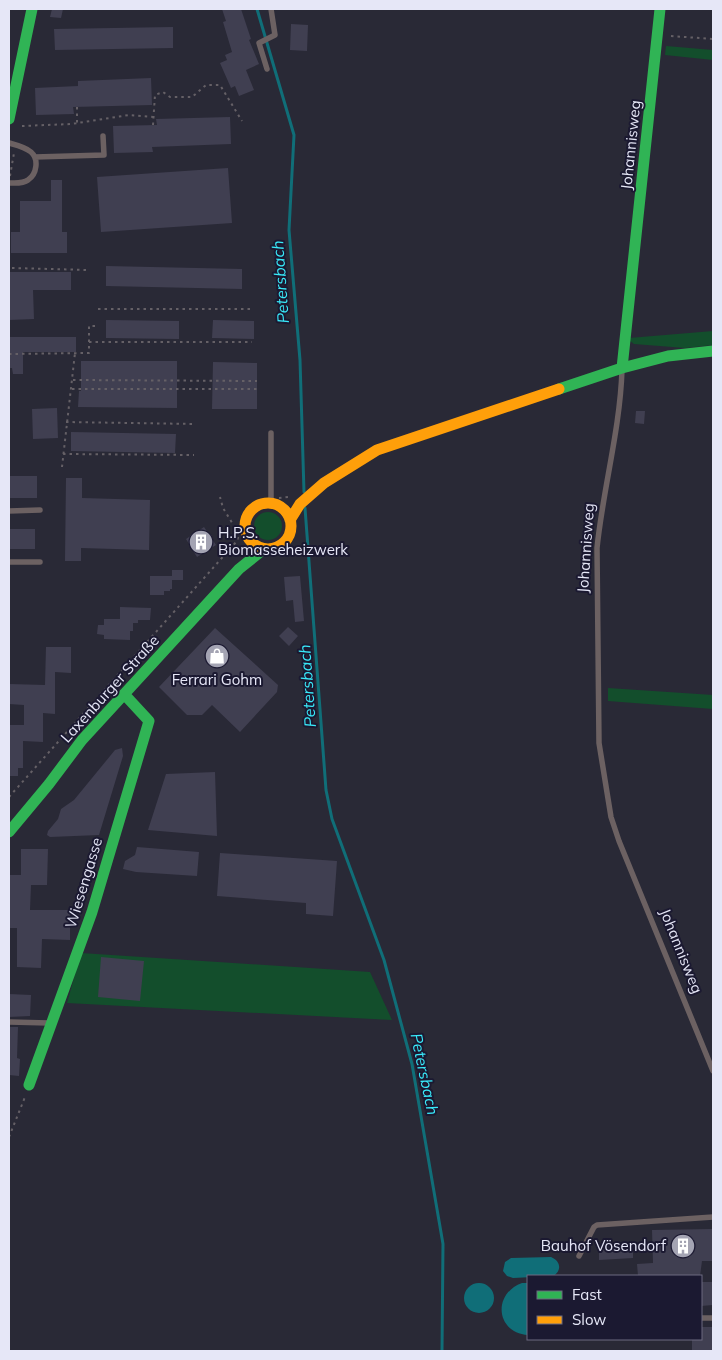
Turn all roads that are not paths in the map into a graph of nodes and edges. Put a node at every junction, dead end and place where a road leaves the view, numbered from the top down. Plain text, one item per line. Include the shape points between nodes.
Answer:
1 (32, 9) edge
2 (271, 9) edge
3 (660, 9) edge
4 (267, 69) dead end
5 (9, 119) edge
6 (103, 136) dead end
7 (9, 143) edge
8 (35, 157) junction
9 (9, 182) edge
10 (713, 351) edge
11 (622, 368) junction
12 (271, 433) dead end
13 (297, 500) junction
14 (275, 503) junction
15 (40, 510) dead end
16 (9, 511) edge
17 (290, 520) junction
18 (250, 541) junction
19 (264, 549) junction
20 (9, 562) edge
21 (40, 562) dead end
22 (239, 569) junction
23 (124, 694) junction
24 (9, 832) edge
25 (9, 1022) edge
26 (52, 1023) junction
27 (713, 1071) edge
28 (29, 1085) road end
29 (713, 1217) edge
30 (579, 1256) dead end

1 - 5 main road
2 - 4 lane via 275,32 259,43
3 - 11 main road, Johannisweg
6 - 8 lane via 104,154
7 - 8 lane via 30,151
8 - 9 lane via 36,170 29,180
10 - 11 main road via 668,356
11 - 13 main road via 377,450
11 - 27 lane, Johannisweg via 621,398 598,548 599,743 611,817 619,841
12 - 14 lane
13 - 14 main road, Laxenburger Straße
13 - 17 main road, Laxenburger Straße
14 - 17 main road
14 - 18 main road, Laxenburger Straße via 261,504 248,513 245,525
15 - 16 lane
17 - 19 main road, Laxenburger Straße via 291,529 285,541
18 - 19 main road
18 - 22 main road, Laxenburger Straße
19 - 22 main road, Laxenburger Straße
20 - 21 lane
22 - 23 main road, Laxenburger Straße
23 - 24 main road, Laxenburger Straße via 82,740
23 - 26 main road, Wiesengasse via 149,721 92,912
25 - 26 lane
26 - 28 main road, Wiesengasse
29 - 30 lane via 597,1225

